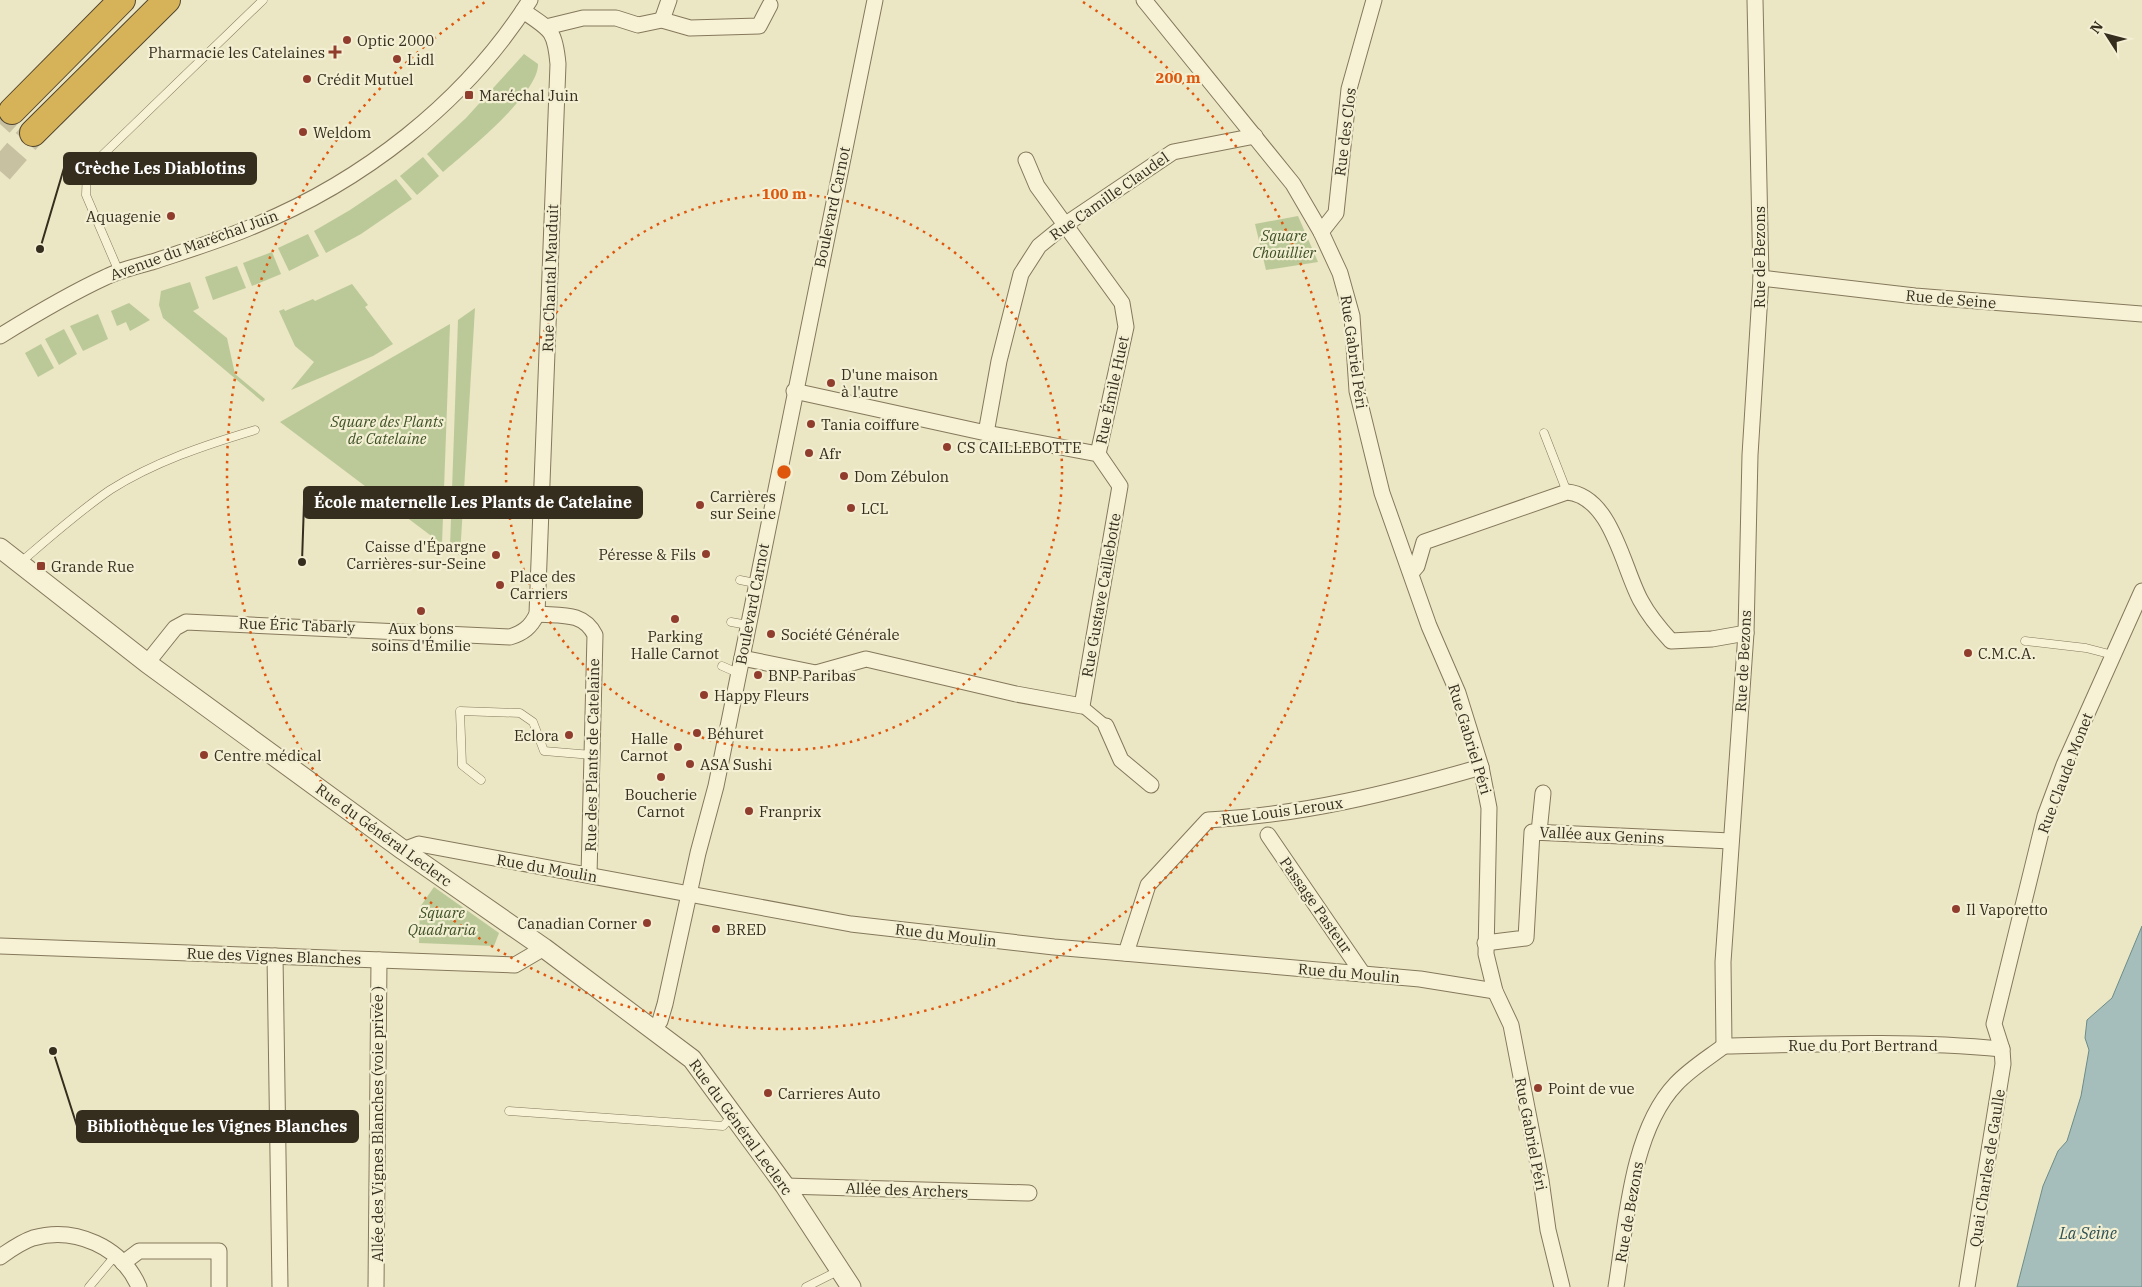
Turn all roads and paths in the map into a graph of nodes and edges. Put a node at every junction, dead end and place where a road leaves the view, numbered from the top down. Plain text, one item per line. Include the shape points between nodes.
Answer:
1 (122, 0) edge
2 (167, 0) edge
3 (263, 0) edge
4 (669, 0) edge
5 (874, 0) edge
6 (1144, 0) edge
7 (1374, 0) edge
8 (1755, 0) edge
9 (526, 5) edge
10 (770, 5) dead end
11 (662, 20) junction
12 (546, 27) junction
13 (12, 111) tunnel mouth
14 (33, 133) tunnel mouth
15 (1255, 136) junction
16 (1026, 160) dead end
17 (1066, 224) junction
18 (1321, 232) junction
19 (119, 272) junction
20 (1761, 278) junction
21 (2142, 314) edge
22 (0, 336) edge
23 (794, 391) junction
24 (255, 430) dead end
25 (986, 433) junction
26 (1544, 433) dead end
27 (1098, 454) junction
28 (1567, 492) junction
29 (0, 548) edge
30 (19, 563) junction
31 (1411, 573) junction
32 (740, 580) dead end
33 (755, 584) junction
34 (2142, 591) edge
35 (537, 614) junction
36 (731, 622) dead end
37 (748, 625) junction
38 (1746, 633) junction
39 (2025, 641) dead end
40 (2113, 654) junction
41 (147, 663) junction
42 (722, 666) dead end
43 (740, 666) junction
44 (1082, 706) junction
45 (1106, 726) joint
46 (592, 756) junction
47 (1481, 767) junction
48 (481, 780) dead end
49 (1150, 785) dead end
50 (1543, 793) dead end
51 (1539, 832) junction
52 (1268, 835) dead end
53 (1732, 841) junction
54 (403, 850) junction
55 (589, 875) junction
56 (689, 894) junction
57 (1485, 942) junction
58 (0, 946) edge
59 (544, 948) junction
60 (1126, 953) junction
61 (275, 956) junction
62 (379, 960) junction
63 (1364, 974) junction
64 (1495, 991) junction
65 (654, 1029) junction
66 (1724, 1046) junction
67 (2002, 1050) junction
68 (509, 1111) dead end
69 (733, 1115) junction
70 (785, 1186) junction
71 (1028, 1194) dead end
72 (0, 1257) edge
73 (119, 1260) junction
74 (840, 1270) junction
75 (89, 1287) edge
76 (139, 1287) edge
77 (219, 1287) edge
78 (280, 1287) edge
79 (376, 1287) edge
80 (806, 1287) edge
81 (852, 1287) edge
82 (1562, 1287) edge
83 (1616, 1287) edge
84 (1967, 1287) edge

1 - 13 highway
2 - 14 highway
3 - 19 lane via 87,170 86,195
4 - 11 street
5 - 23 street, Boulevard Carnot
6 - 15 street, Rue Gabriel Péri
7 - 18 street, Rue des Clos via 1349,89 1336,213
8 - 20 street, Rue de Bezons
9 - 12 street, Rue Chantal Mauduit
9 - 19 street, Avenue du Maréchal Juin via 468,79 432,116 386,153 302,205 249,228
10 - 11 street via 759,26 690,28
11 - 12 street via 638,25 616,18 583,18
12 - 35 street, Rue Chantal Mauduit via 556,40 558,64
15 - 17 street, Rue Camille Claudel via 1173,152
15 - 18 street, Rue Gabriel Péri via 1293,184
16 - 17 street, Rue Émile Huet via 1037,186
17 - 25 street, Rue Camille Claudel via 1039,246 1021,274 999,361
17 - 27 street, Rue Émile Huet via 1122,303 1126,327
18 - 31 street, Rue Gabriel Péri via 1340,273 1352,316 1357,391 1382,493
19 - 22 street, Avenue du Maréchal Juin
20 - 21 street, Rue de Seine via 1915,296
20 - 38 street, Rue de Bezons via 1750,455
23 - 25 street
23 - 33 street, Boulevard Carnot
24 - 30 lane via 149,468 75,516
25 - 27 street
26 - 28 lane
27 - 44 street, Rue Gustave Caillebotte via 1120,486
28 - 31 street via 1424,542
28 - 38 street via 1585,498 1596,507 1625,561 1640,601 1671,641
29 - 30 street, Rue du Général Leclerc
30 - 41 street, Rue du Général Leclerc
31 - 47 street, Rue Gabriel Péri via 1458,693
32 - 33 lane
33 - 37 street, Boulevard Carnot
34 - 40 street, Rue Claude Monet
35 - 41 street, Rue Éric Tabarly via 528,628 510,637 186,622 175,628
35 - 46 street, Rue des Plants de Catelaine via 579,618 590,625 595,635
36 - 37 lane
37 - 43 street, Boulevard Carnot
38 - 53 street, Rue de Bezons
39 - 40 lane
40 - 67 street, Rue Claude Monet via 2045,816 1994,1024
41 - 54 street, Rue du Général Leclerc
42 - 43 lane
43 - 44 street via 816,673 866,659
43 - 56 street, Boulevard Carnot via 716,786
44 - 45 street
45 - 49 street via 1121,760
46 - 48 lane via 544,751 533,722 520,714 460,711 462,765
46 - 55 street, Rue des Plants de Catelaine
47 - 57 street, Rue Gabriel Péri via 1489,808
47 - 60 street, Rue Louis Leroux via 1403,790 1310,810 1208,820 1148,885
50 - 51 street
51 - 53 street, Vallée aux Genins
51 - 57 street, Vallée aux Genins via 1532,832 1526,938
52 - 63 street, Passage Pasteur
53 - 66 street, Rue de Bezons via 1723,962
54 - 55 street, Rue du Moulin via 419,844
54 - 59 street, Rue du Général Leclerc
55 - 56 street, Rue du Moulin
56 - 60 street, Rue du Moulin via 839,922
56 - 65 street, Boulevard Carnot via 665,1004
57 - 64 street, Rue Gabriel Péri
58 - 61 street, Rue des Vignes Blanches
59 - 62 street, Rue des Vignes Blanches via 515,965
59 - 65 street, Rue du Général Leclerc
60 - 63 street, Rue du Moulin
61 - 62 street, Rue des Vignes Blanches
61 - 78 street
62 - 79 street, Allée des Vignes Blanches (voie privée )
63 - 64 street, Rue du Moulin
64 - 82 street, Rue Gabriel Péri via 1511,1025 1542,1180 1548,1230
65 - 69 street, Rue du Général Leclerc via 692,1059
66 - 67 street, Rue du Port Bertrand via 1861,1044 1970,1046
66 - 83 street, Rue de Bezons via 1676,1084 1661,1104 1647,1134 1636,1162
67 - 84 street, Quai Charles de Gaulle via 2003,1064
68 - 69 lane via 723,1126
69 - 70 street, Rue du Général Leclerc
70 - 71 street, Allée des Archers
70 - 74 street, Rue du Général Leclerc
72 - 73 street via 32,1238 53,1234 91,1240
73 - 75 lane
73 - 76 street
73 - 77 street via 139,1251 219,1251
74 - 80 lane
74 - 81 street, Rue du Général Leclerc

